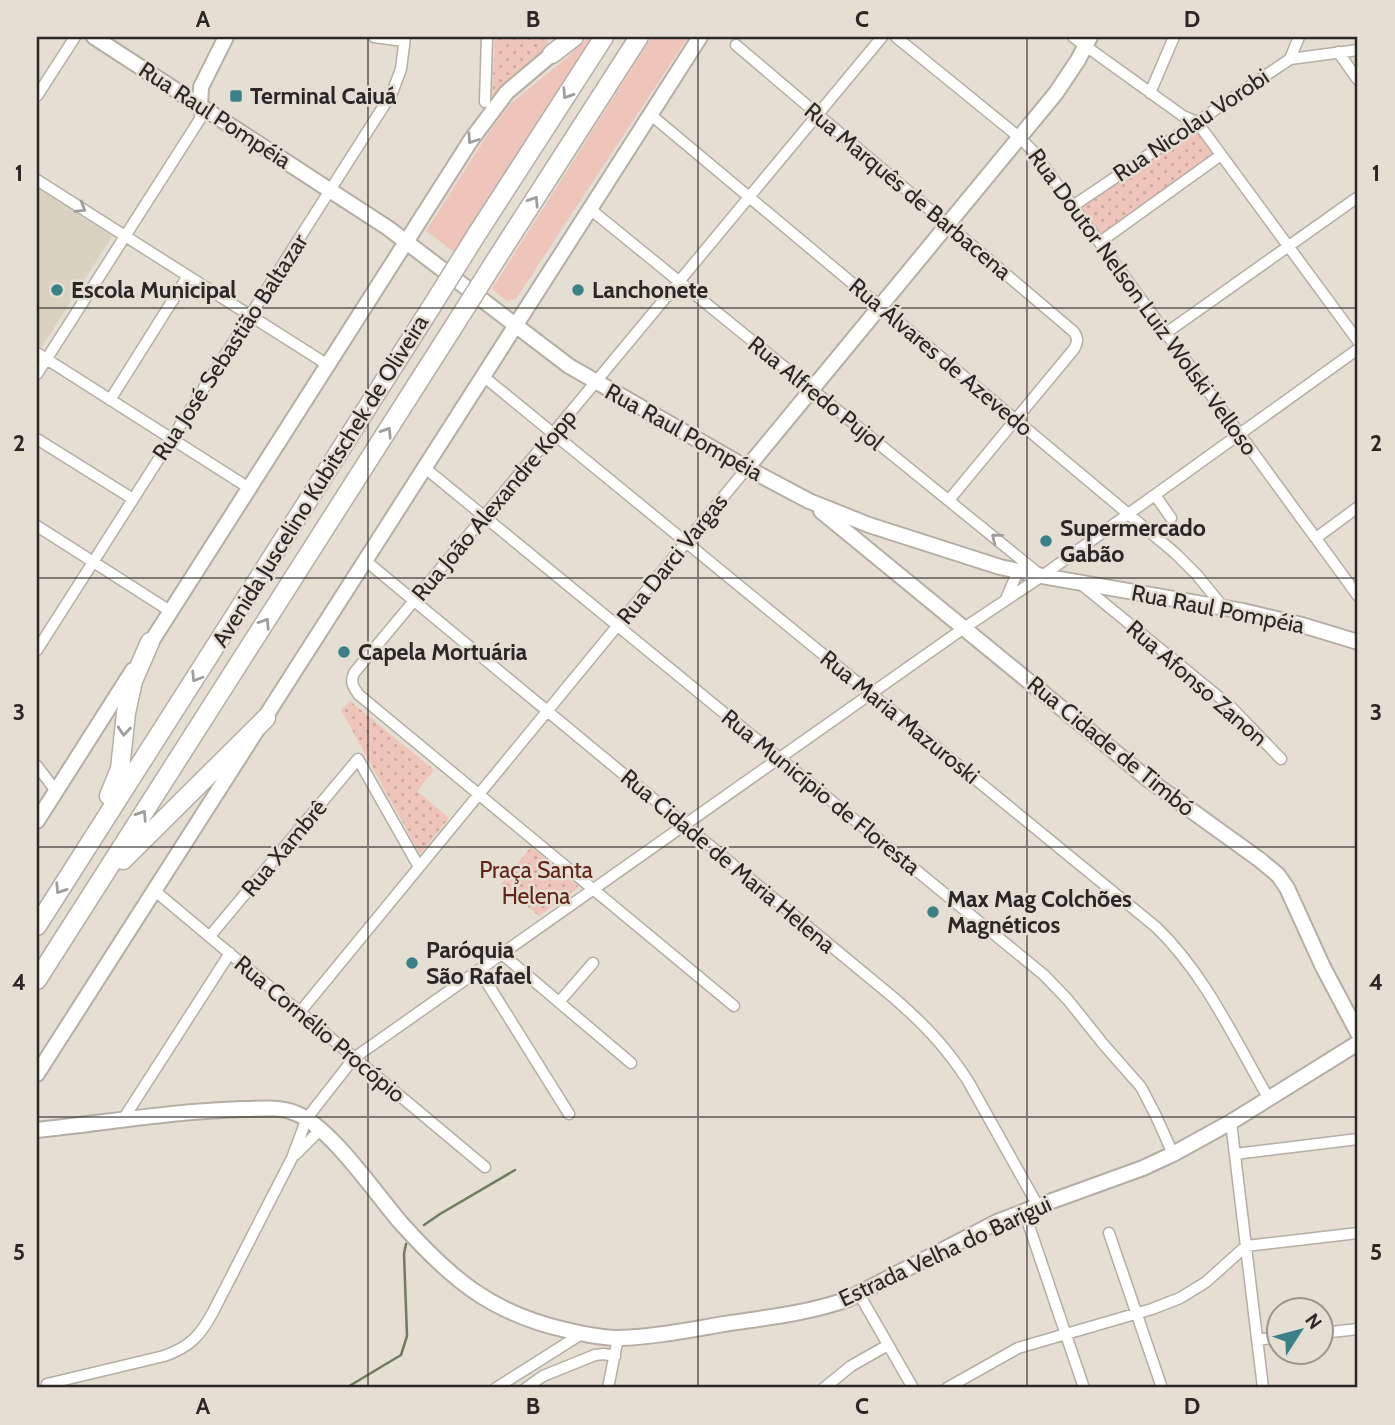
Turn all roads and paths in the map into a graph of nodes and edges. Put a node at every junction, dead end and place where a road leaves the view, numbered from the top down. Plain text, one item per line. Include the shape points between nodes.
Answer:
1 (75, 37) edge
2 (94, 37) edge
3 (226, 37) edge
4 (374, 37) edge
5 (487, 37) edge
6 (574, 37) edge
7 (604, 37) edge
8 (639, 37) edge
9 (701, 37) edge
10 (882, 37) edge
11 (897, 37) edge
12 (1073, 37) edge
13 (1174, 37) edge
14 (1299, 37) edge
15 (404, 39) edge
16 (1088, 41) edge
17 (736, 45) dead end
18 (1358, 50) edge
19 (1338, 52) junction
20 (552, 54) joint
21 (1290, 59) junction
22 (1358, 80) edge
23 (1150, 93) junction
24 (37, 96) edge
25 (485, 102) dead end
26 (200, 106) junction
27 (818, 114) junction
28 (651, 115) junction
29 (1197, 122) junction
30 (1019, 137) junction
31 (1222, 155) junction
32 (37, 180) edge
33 (330, 190) junction
34 (749, 197) junction
35 (1358, 197) edge
36 (1073, 205) junction
37 (590, 209) junction
38 (948, 224) junction
39 (125, 236) junction
40 (407, 241) junction
41 (1100, 242) junction
42 (1289, 246) junction
43 (188, 276) junction
44 (679, 281) junction
45 (880, 306) junction
46 (250, 316) junction
47 (516, 326) junction
48 (1166, 333) junction
49 (1358, 341) edge
50 (1358, 349) edge
51 (41, 356) edge
52 (328, 365) junction
53 (37, 374) edge
54 (484, 376) junction
55 (595, 383) junction
56 (812, 389) junction
57 (110, 400) junction
58 (1016, 419) junction
59 (553, 433) junction
60 (1240, 434) junction
61 (37, 439) edge
62 (172, 439) junction
63 (425, 468) junction
64 (747, 468) junction
65 (249, 488) junction
66 (1155, 495) junction
67 (133, 499) junction
68 (949, 500) junction
69 (810, 501) junction
70 (1358, 508) edge
71 (1129, 514) junction
72 (484, 517) junction
73 (1171, 517) dead end
74 (865, 524) junction
75 (37, 526) edge
76 (848, 535) junction
77 (1316, 538) junction
78 (686, 542) junction
79 (878, 558) junction
80 (366, 561) junction
81 (93, 562) junction
82 (1018, 571) junction
83 (1042, 576) junction
84 (1079, 582) junction
85 (1358, 596) edge
86 (1006, 599) junction
87 (414, 601) junction
88 (1223, 607) junction
89 (170, 611) junction
90 (617, 626) junction
91 (964, 628) junction
92 (150, 642) junction
93 (1358, 642) edge
94 (37, 650) edge
95 (872, 693) junction
96 (547, 711) junction
97 (266, 718) junction
98 (779, 758) junction
99 (1281, 759) dead end
100 (37, 766) edge
101 (55, 791) junction
102 (479, 794) junction
103 (37, 821) edge
104 (685, 825) junction
105 (86, 848) junction
106 (419, 867) junction
107 (593, 889) junction
108 (155, 891) junction
109 (92, 893) junction
110 (37, 926) edge
111 (210, 936) junction
112 (230, 953) junction
113 (502, 954) junction
114 (593, 963) dead end
115 (479, 970) junction
116 (37, 980) edge
117 (559, 1002) junction
118 (734, 1006) dead end
119 (300, 1012) junction
120 (1358, 1033) edge
121 (1358, 1044) edge
122 (355, 1058) junction
123 (631, 1063) dead end
124 (37, 1073) edge
125 (1269, 1099) junction
126 (569, 1114) dead end
127 (307, 1118) junction
128 (122, 1121) junction
129 (1231, 1122) junction
130 (37, 1130) edge
131 (320, 1130) junction
132 (1358, 1139) edge
133 (1173, 1154) junction
134 (1236, 1154) junction
135 (292, 1158) junction
136 (485, 1167) dead end
137 (1031, 1208) junction
138 (1110, 1233) dead end
139 (1358, 1233) edge
140 (1246, 1246) junction
141 (859, 1294) junction
142 (1137, 1314) junction
143 (1358, 1329) edge
144 (1336, 1331) edge
145 (583, 1334) junction
146 (1066, 1334) junction
147 (618, 1338) junction
148 (1266, 1339) edge
149 (1257, 1340) junction
150 (888, 1345) junction
151 (615, 1356) junction
152 (47, 1384) dead end
153 (496, 1388) edge
154 (526, 1388) edge
155 (608, 1388) edge
156 (824, 1388) edge
157 (913, 1388) edge
158 (947, 1388) edge
159 (1084, 1388) edge
160 (1162, 1388) edge
161 (1263, 1388) edge

1 - 24 street
2 - 26 main road, Rua Raul Pompéia
3 - 26 main road via 201,87
4 - 15 street
5 - 25 street
6 - 20 highway
7 -> 105 highway, Avenida Juscelino Kubitschek de Oliveira, bridge
109 -> 8 highway, Avenida Juscelino Kubitschek de Oliveira, bridge
9 - 28 main road
10 - 27 street, Rua João Alexandre Kopp
11 - 30 street, Rua Doutor Nelson Luiz Wolski Velloso
12 - 16 street
13 - 23 street
14 - 21 street, Rua Nicolau Vorobi
15 - 33 street, Rua José Sebastião Baltazar via 393,93
16 - 23 street
16 - 30 main road, Rua Darci Vargas via 1064,83
17 - 27 street, Rua Marquês de Barbacena
18 - 19 street
19 - 21 street
19 - 22 street
20 -> 40 main road via 497,104
21 - 29 street, Rua Nicolau Vorobi
23 - 29 street
26 - 33 main road, Rua Raul Pompéia
26 - 39 street via 200,119
27 - 34 street, Rua João Alexandre Kopp
27 - 38 street, Rua Marquês de Barbacena
28 - 34 street, Rua Álvares de Azevedo
28 - 37 main road
29 - 31 street
29 - 36 street, Rua Nicolau Vorobi
30 - 36 street, Rua Doutor Nelson Luiz Wolski Velloso
30 - 38 main road, Rua Darci Vargas
31 - 41 street
31 - 42 street
32 -> 39 street
33 - 40 main road, Rua Raul Pompéia
33 - 46 street, Rua José Sebastião Baltazar
34 - 44 street, Rua João Alexandre Kopp
34 - 45 street, Rua Álvares de Azevedo
35 - 42 street
36 - 41 street, Rua Doutor Nelson Luiz Wolski Velloso
37 - 44 street, Rua Alfredo Pujol
37 - 47 main road
38 - 45 main road, Rua Darci Vargas
38 - 58 street, Rua Marquês de Barbacena via 1074,332 1077,340
39 - 43 street
39 - 51 street
40 - 47 main road, Rua Raul Pompéia
40 - 52 main road
41 - 48 street, Rua Doutor Nelson Luiz Wolski Velloso
42 - 48 street
42 - 49 street
43 - 46 street
43 - 57 street
44 - 55 street, Rua João Alexandre Kopp
44 - 56 street, Rua Alfredo Pujol
45 - 56 main road, Rua Darci Vargas
45 - 58 street, Rua Álvares de Azevedo
46 - 52 street
46 - 62 street, Rua José Sebastião Baltazar
47 - 54 main road
47 - 55 main road, Rua Raul Pompéia
48 - 60 street, Rua Doutor Nelson Luiz Wolski Velloso
50 - 60 street
51 - 53 street
51 - 57 street
52 - 65 main road
54 - 59 street, Rua Maria Mazuroski
54 - 63 main road
55 - 59 street, Rua João Alexandre Kopp
55 - 64 main road, Rua Raul Pompéia
56 - 64 main road, Rua Darci Vargas
56 - 68 street, Rua Alfredo Pujol
57 - 62 street
58 - 68 street
58 - 71 street, Rua Álvares de Azevedo
59 - 72 street, Rua João Alexandre Kopp
59 - 78 street, Rua Maria Mazuroski
60 - 66 street
60 - 77 street, Rua Doutor Nelson Luiz Wolski Velloso
61 - 67 street
62 - 65 street
62 - 67 street, Rua José Sebastião Baltazar
63 - 72 street, Rua Município de Floresta
63 - 80 main road
64 - 69 main road, Rua Raul Pompéia
64 - 78 street, Rua Darci Vargas
65 - 89 main road
66 - 71 street
66 - 73 street
67 - 81 street, Rua José Sebastião Baltazar
83 -> 68 street, Rua Alfredo Pujol
69 - 74 main road, Rua Raul Pompéia
69 - 76 main road, Rua Cidade de Timbó
70 - 77 street
71 - 83 street
71 - 88 street, Rua Álvares de Azevedo via 1185,563
72 - 87 street, Rua João Alexandre Kopp
72 - 90 street, Rua Município de Floresta
74 - 76 main road via 851,525
74 - 79 main road
74 - 82 main road, Rua Raul Pompéia
75 - 81 street
76 - 79 main road, Rua Cidade de Timbó
77 - 85 street, Rua Doutor Nelson Luiz Wolski Velloso
78 - 90 street, Rua Darci Vargas
78 - 95 street, Rua Maria Mazuroski
79 - 91 main road, Rua Cidade de Timbó
80 - 87 street, Rua Cidade de Maria Helena
80 - 97 main road
81 - 89 street
81 - 94 street, Rua José Sebastião Baltazar
82 - 83 main road, Rua Raul Pompéia
82 - 86 street
83 - 84 main road, Rua Raul Pompéia
83 - 86 street
84 - 88 main road, Rua Raul Pompéia
84 - 99 street, Rua Afonso Zanon via 1230,706
86 - 91 street
87 - 96 street, Rua Cidade de Maria Helena
87 - 102 street, Rua João Alexandre Kopp via 354,673 352,684 359,695
88 - 93 main road, Rua Raul Pompéia
89 - 92 main road
90 - 96 street, Rua Darci Vargas
90 - 98 street, Rua Município de Floresta
91 - 95 street
91 - 120 main road, Rua Cidade de Timbó via 1149,780 1278,875
92 - 101 main road
92 -> 105 highway via 132,681 120,769
95 - 98 street
95 - 125 street, Rua Maria Mazuroski via 1169,940 1209,995
96 - 102 street, Rua Darci Vargas
96 - 104 street, Rua Cidade de Maria Helena
97 - 108 main road
97 - 109 highway
98 - 104 street
98 - 133 street, Rua Município de Floresta via 1056,987 1141,1087
100 - 101 street
101 - 103 main road
102 - 106 street, Rua Darci Vargas
102 - 107 street
104 - 107 street
104 - 137 street, Rua Cidade de Maria Helena via 931,1031 968,1081
105 -> 110 highway, Avenida Juscelino Kubitschek de Oliveira
106 - 111 street, Rua Xambrê via 358,759
106 - 119 street, Rua Darci Vargas
107 - 113 street
107 - 118 street
108 - 111 street, Rua Cornélio Procópio
108 - 124 main road
109 - 116 highway
111 - 112 street, Rua Cornélio Procópio
112 - 119 street, Rua Cornélio Procópio
112 - 128 street
113 - 115 street
113 - 117 street
114 - 117 street
115 - 122 street
115 - 126 street
117 - 123 street
119 - 122 street, Rua Cornélio Procópio
121 - 125 main road, Estrada Velha do Barigui
122 - 127 street
122 - 136 street, Rua Cornélio Procópio
125 - 129 main road, Estrada Velha do Barigui
127 - 128 main road, Estrada Velha do Barigui via 272,1109
127 - 131 main road, Estrada Velha do Barigui
127 - 135 street
128 - 130 main road, Estrada Velha do Barigui
129 - 133 main road, Estrada Velha do Barigui
129 - 134 street
131 - 135 street
131 - 145 main road, Estrada Velha do Barigui via 411,1234 467,1287 518,1315
132 - 134 street
133 - 137 main road, Estrada Velha do Barigui
134 - 140 street
135 - 152 street via 210,1319 191,1343 164,1356
137 - 141 main road, Estrada Velha do Barigui
137 - 146 street, Rua Cidade de Maria Helena
138 - 142 street
139 - 140 street
140 - 142 street via 1194,1290
140 - 149 street
141 - 147 main road, Estrada Velha do Barigui via 768,1317
141 - 150 street
142 - 146 street
142 - 160 street
143 - 144 street
145 - 147 main road, Estrada Velha do Barigui
145 - 153 street
146 - 158 street via 1018,1348
146 - 159 street, Rua Cidade de Maria Helena
147 - 151 street
148 - 149 street
149 - 161 street
150 - 156 street
150 - 157 street
151 - 154 street via 595,1355
151 - 155 street

